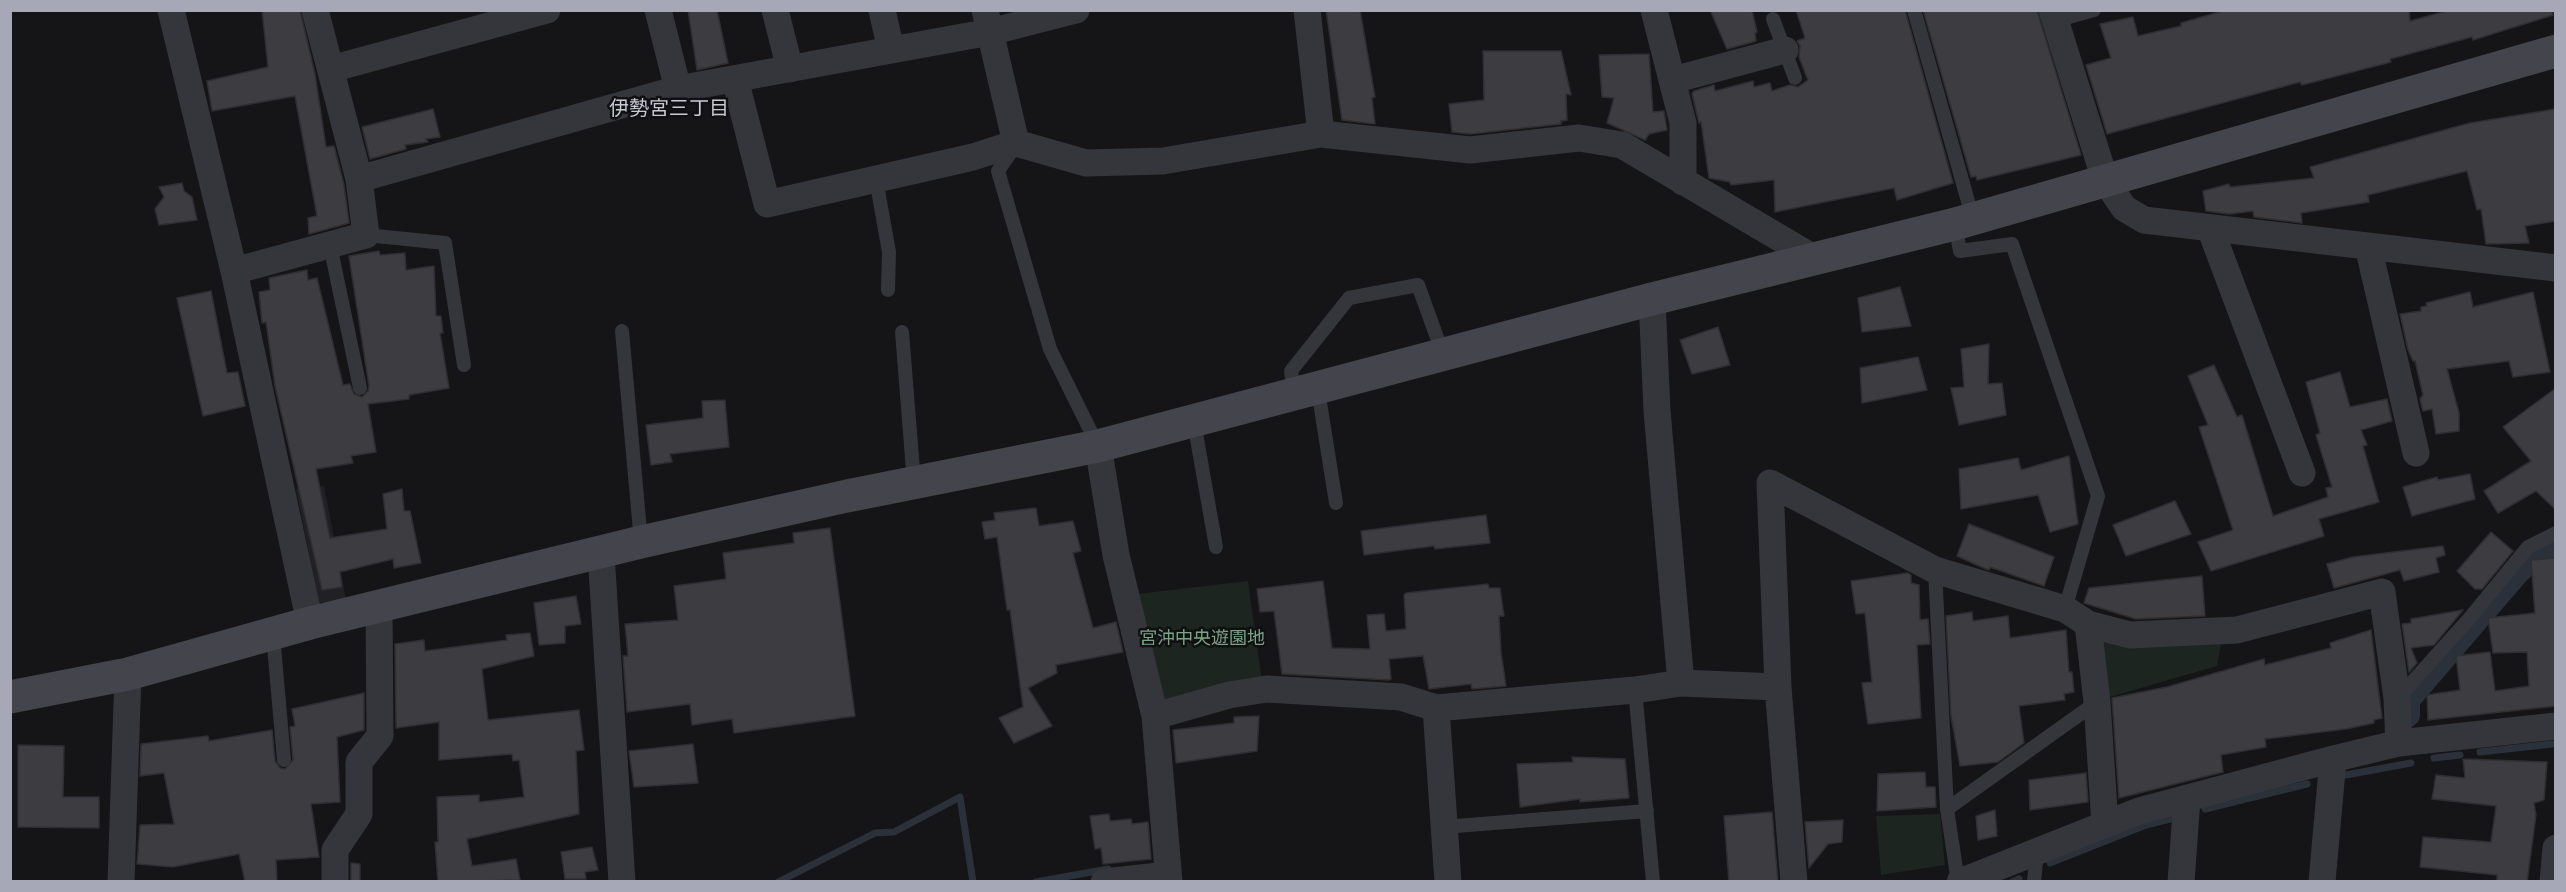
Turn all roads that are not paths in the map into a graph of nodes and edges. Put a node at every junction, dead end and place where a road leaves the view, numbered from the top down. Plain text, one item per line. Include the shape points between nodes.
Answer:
1 (171, 10) edge
2 (315, 10) edge
3 (547, 10) edge
4 (658, 10) edge
5 (776, 10) edge
6 (882, 10) edge
7 (1076, 10) edge
8 (1307, 10) edge
9 (1653, 10) edge
10 (1914, 10) edge
11 (2094, 10) edge
12 (2054, 16) edge
13 (1773, 19) dead end
14 (988, 21) edge
15 (891, 50) junction
16 (1785, 50) junction
17 (2556, 51) edge
18 (331, 69) junction
19 (790, 69) junction
20 (1796, 78) dead end
21 (735, 79) junction
22 (1673, 80) junction
23 (678, 89) junction
24 (1321, 134) junction
25 (1016, 143) junction
26 (359, 179) junction
27 (876, 179) junction
28 (2105, 180) junction
29 (1683, 182) junction
30 (1964, 221) junction
31 (2210, 228) junction
32 (366, 235) junction
33 (330, 245) junction
34 (2368, 246) junction
35 (1817, 260) junction
36 (2556, 268) edge
37 (234, 271) junction
38 (888, 290) dead end
39 (1652, 299) junction
40 (622, 332) dead end
41 (902, 332) dead end
42 (1444, 356) junction
43 (464, 365) dead end
44 (360, 388) dead end
45 (1306, 393) junction
46 (1194, 422) junction
47 (1098, 447) junction
48 (2416, 453) dead end
49 (2302, 473) dead end
50 (914, 483) junction
51 (1336, 503) dead end
52 (2556, 533) edge
53 (641, 542) junction
54 (1216, 547) dead end
55 (601, 554) junction
56 (1935, 570) junction
57 (379, 606) junction
58 (2065, 609) junction
59 (310, 623) junction
60 (2088, 624) junction
61 (273, 635) junction
62 (128, 674) junction
63 (1681, 683) junction
64 (1778, 687) junction
65 (1635, 690) junction
66 (10, 698) edge
67 (2397, 699) junction
68 (2097, 702) junction
69 (1436, 708) junction
70 (1155, 716) junction
71 (2556, 726) edge
72 (2399, 743) junction
73 (2333, 759) junction
74 (284, 760) dead end
75 (2187, 798) junction
76 (1947, 809) junction
77 (1647, 811) junction
78 (2105, 825) junction
79 (1443, 827) junction
80 (2556, 848) edge
81 (2037, 852) junction
82 (1168, 878) edge
83 (121, 882) edge
84 (335, 882) edge
85 (622, 882) edge
86 (1104, 882) edge
87 (1448, 882) edge
88 (1653, 882) edge
89 (1794, 882) edge
90 (1959, 882) edge
91 (2034, 882) edge
92 (2181, 882) edge
93 (2322, 882) edge
94 (2553, 882) edge

1 - 37 street
2 - 18 street
3 - 18 street
4 - 23 street
5 - 19 street
6 - 15 street
7 - 14 street
8 - 24 street
9 - 22 street
10 - 30 lane
11 - 12 lane
12 - 28 street
13 - 16 lane
14 - 15 street
14 - 25 street
15 - 19 street
16 - 20 lane
16 - 22 street
17 - 28 street
18 - 26 street
19 - 21 street
21 - 23 street
21 - 27 street via 767,204
22 - 29 street via 1683,123
23 - 26 street
24 - 25 street via 1163,160 1086,163
24 - 29 street via 1470,150 1579,138 1622,145
25 - 27 street
25 - 47 lane via 998,171 1050,350
26 - 32 street
27 - 38 lane via 889,252
28 - 30 street
28 - 31 street via 2124,208 2144,220
29 - 35 street
30 - 35 street
30 - 58 lane via 1960,251 2012,244 2098,496
31 - 34 street
31 - 49 street
32 - 33 street
32 - 43 lane via 445,243
33 - 37 street
33 - 44 lane
34 - 36 street
34 - 48 street
35 - 39 street
37 - 59 street
39 - 42 street
39 - 63 street via 1657,411
40 - 53 lane
41 - 50 lane
42 - 45 street
42 - 45 lane via 1418,285 1349,297 1290,371
45 - 46 street
45 - 51 lane
46 - 47 street
46 - 54 lane
47 - 50 street
47 - 70 street via 1116,555
50 - 53 street
52 - 67 lane via 2528,547
53 - 55 street
55 - 57 street
55 - 85 street
56 - 58 street
56 - 64 street via 1770,483
56 - 76 lane
57 - 59 street
57 - 84 street via 380,736 358,762 359,814 335,850
58 - 60 street
59 - 61 street
60 - 67 street via 2130,635 2237,630 2382,592
60 - 68 street
61 - 62 street
61 - 74 lane
62 - 66 street
62 - 83 street
63 - 64 street
63 - 65 street
64 - 89 street
65 - 69 street
65 - 77 lane
67 - 72 street
68 - 76 lane
68 - 78 street
69 - 70 street via 1401,698 1267,689 1229,695
69 - 79 street
70 - 82 street
71 - 72 street
72 - 73 street
73 - 75 street
73 - 93 street
75 - 78 street
75 - 92 street
76 - 90 lane
77 - 79 lane
77 - 88 lane
78 - 81 street
79 - 87 street
80 - 94 street
81 - 90 street
81 - 91 lane
82 - 86 street

